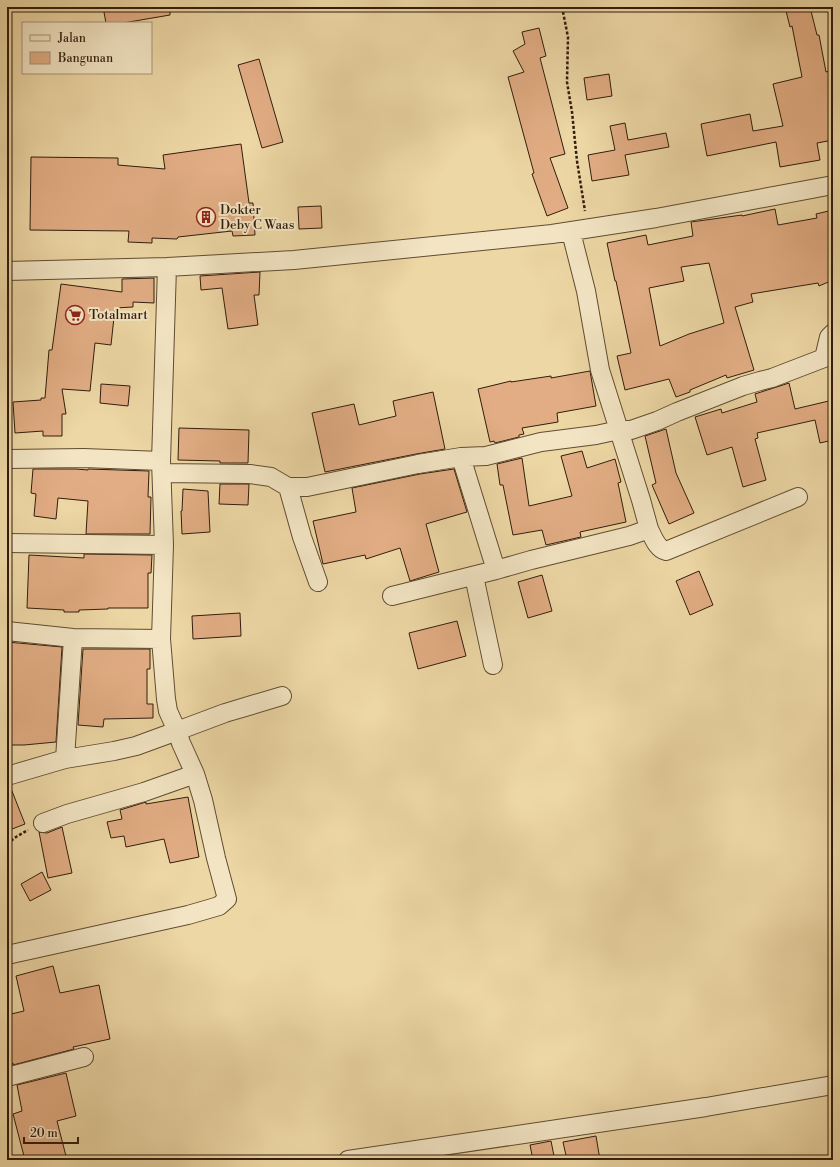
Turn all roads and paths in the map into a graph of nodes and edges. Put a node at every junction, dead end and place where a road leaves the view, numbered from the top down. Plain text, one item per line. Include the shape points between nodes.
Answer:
1 (562, 7) edge
2 (833, 185) edge
3 (588, 230) junction
4 (571, 232) junction
5 (167, 267) junction
6 (7, 271) edge
7 (833, 333) edge
8 (619, 430) junction
9 (461, 457) junction
10 (7, 460) edge
11 (162, 467) junction
12 (288, 487) junction
13 (798, 497) dead end
14 (649, 529) junction
15 (7, 543) edge
16 (164, 544) junction
17 (496, 570) junction
18 (474, 576) junction
19 (318, 582) dead end
20 (392, 596) dead end
21 (7, 631) edge
22 (74, 638) junction
23 (161, 639) junction
24 (493, 665) dead end
25 (282, 696) dead end
26 (177, 731) junction
27 (65, 759) junction
28 (195, 774) junction
29 (7, 776) edge
30 (43, 823) joint
31 (7, 844) edge
32 (7, 955) edge
33 (84, 1057) dead end
34 (7, 1077) edge
35 (833, 1085) edge
36 (348, 1160) edge

1 - 3 path via 568,37 567,82
2 - 3 street
3 - 4 street
4 - 5 street via 294,260
4 - 8 street via 586,291 600,370
5 - 6 street
5 - 11 street
7 - 8 street via 829,337 824,358 743,386 657,421 631,430
8 - 9 street via 541,442 486,456
8 - 14 street
9 - 12 street via 307,487
9 - 17 street
10 - 11 street via 84,458
11 - 12 street via 271,477
11 - 16 street
12 - 19 street
13 - 14 street via 666,551 658,547
14 - 17 street
15 - 16 street
16 - 23 street
17 - 18 street
18 - 20 street
18 - 24 street
21 - 22 street
22 - 23 street
22 - 27 street
23 - 26 street via 168,711
25 - 26 street
26 - 27 street via 136,746
26 - 28 street
27 - 29 street
28 - 30 street
28 - 32 street via 227,899 224,903 188,915
30 - 31 path
33 - 34 street
35 - 36 street via 706,1107

